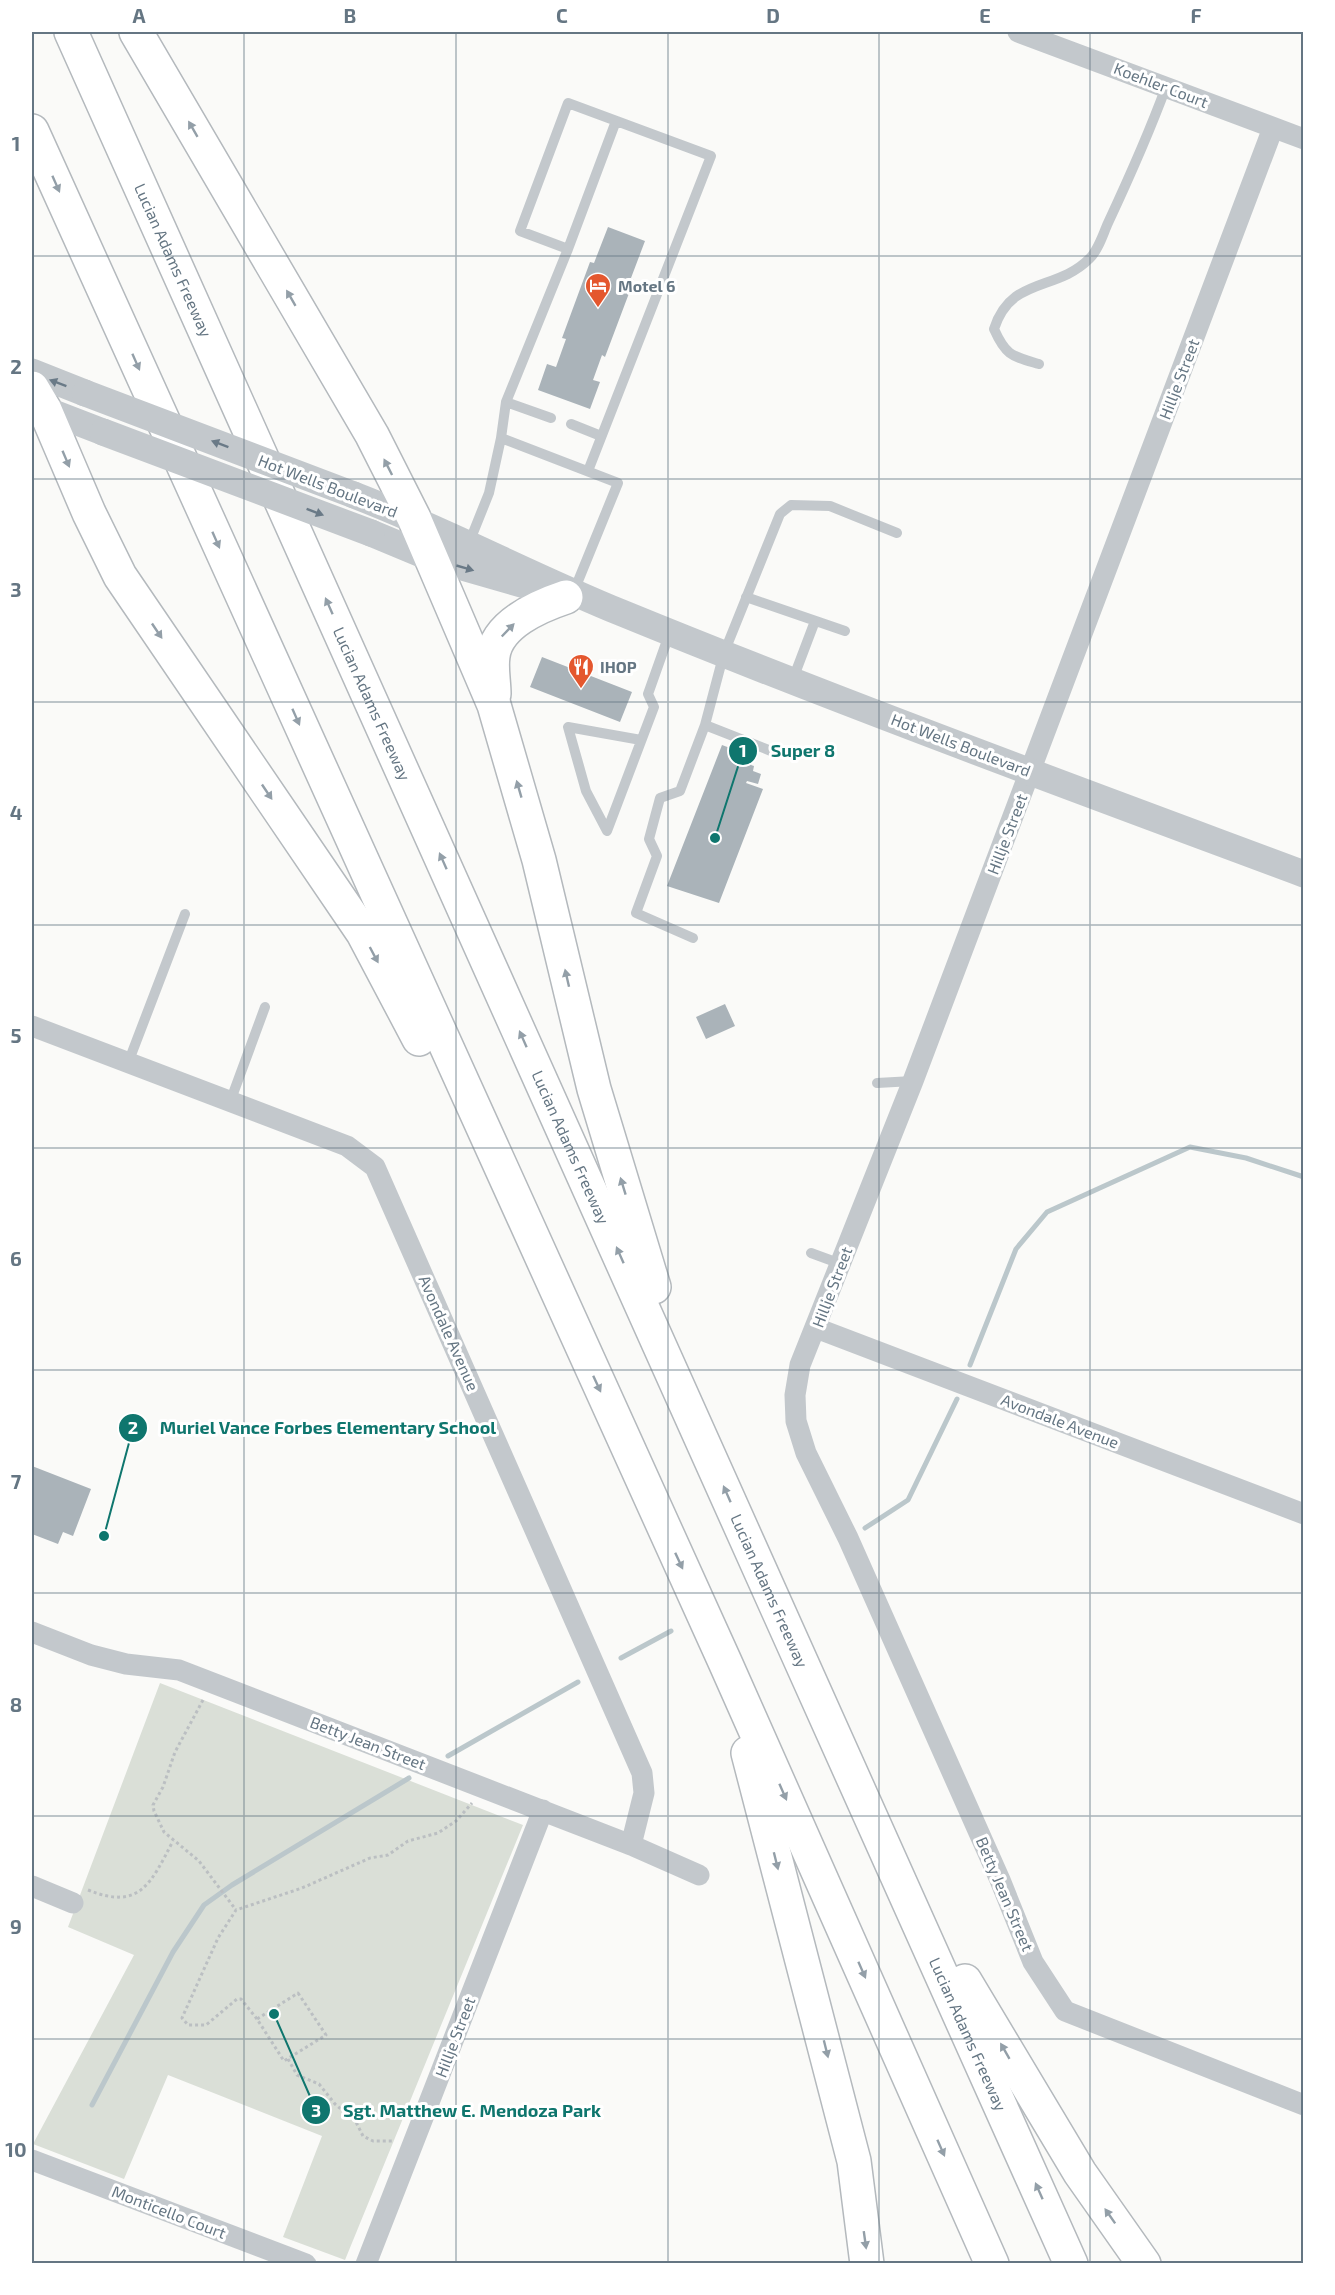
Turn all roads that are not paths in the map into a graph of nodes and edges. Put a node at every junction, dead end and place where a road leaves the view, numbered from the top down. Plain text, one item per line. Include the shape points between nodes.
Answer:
1 (71, 32) edge
2 (136, 32) edge
3 (1018, 32) edge
4 (1166, 87) junction
5 (616, 121) junction
6 (1274, 128) junction
7 (32, 131) edge
8 (1304, 139) edge
9 (568, 249) junction
10 (1039, 364) dead end
11 (32, 372) edge
12 (36, 401) edge
13 (506, 402) junction
14 (551, 418) dead end
15 (571, 424) dead end
16 (601, 436) junction
17 (501, 438) junction
18 (588, 471) junction
19 (414, 518) junction
20 (897, 533) dead end
21 (469, 543) junction
22 (431, 558) junction
23 (570, 594) junction
24 (746, 597) junction
25 (815, 621) junction
26 (845, 631) dead end
27 (670, 632) junction
28 (724, 653) junction
29 (792, 680) junction
30 (494, 705) junction
31 (705, 725) junction
32 (641, 740) junction
33 (771, 751) dead end
34 (1030, 772) junction
35 (1304, 874) edge
36 (185, 914) dead end
37 (693, 938) dead end
38 (265, 1007) dead end
39 (32, 1026) edge
40 (128, 1063) junction
41 (913, 1081) junction
42 (877, 1083) dead end
43 (230, 1102) junction
44 (811, 1253) dead end
45 (841, 1264) junction
46 (816, 1328) junction
47 (573, 1331) junction
48 (704, 1442) junction
49 (1304, 1514) edge
50 (848, 1538) joint
51 (32, 1632) edge
52 (725, 1662) junction
53 (828, 1720) junction
54 (543, 1810) junction
55 (631, 1845) junction
56 (699, 1875) dead end
57 (32, 1886) edge
58 (73, 1902) road end
59 (1304, 2105) edge
60 (32, 2160) edge
61 (306, 2264) edge
62 (366, 2264) edge
63 (867, 2264) edge
64 (992, 2264) edge
65 (1071, 2264) edge
66 (1143, 2264) edge

48 -> 1 highway, Lucian Adams Freeway
19 -> 2 highway via 372,435
3 - 4 street, Koehler Court
4 - 6 street, Koehler Court
4 - 10 lane via 1091,258 1071,274 1022,292 1000,311 994,329 1002,347 1010,356
5 - 9 lane
5 - 9 lane via 567,104 520,231
5 - 16 lane via 711,156
6 - 8 street, Koehler Court
6 - 34 street, Hillje Street
7 -> 47 highway
9 - 13 lane
19 -> 11 street, Hot Wells Boulevard, bridge
12 -> 22 street, Hot Wells Boulevard, bridge via 103,432
12 -> 47 highway via 120,576 363,933
13 - 14 lane
13 - 17 lane
15 - 16 lane
16 - 18 lane
17 - 18 lane
17 - 21 lane via 489,494
18 - 23 lane via 618,483
19 - 21 street, Hot Wells Boulevard
19 - 22 highway
20 - 24 lane via 830,506 791,505 780,514
21 - 23 street, Hot Wells Boulevard
22 -> 23 street, Hot Wells Boulevard
22 - 30 highway
23 - 27 street, Hot Wells Boulevard
30 -> 23 highway via 493,655 503,633 546,604
24 - 25 lane
24 - 28 lane
25 - 26 lane
25 - 29 lane
27 - 28 street, Hot Wells Boulevard
27 - 32 lane via 648,694 654,707
28 - 29 street, Hot Wells Boulevard
28 - 31 lane
29 - 34 street, Hot Wells Boulevard
48 -> 30 highway via 594,1089 539,860
31 - 33 lane
31 - 37 lane via 680,791 660,798 649,839 657,856 636,913
32 - 32 lane via 638,750 607,831 585,791 568,727
34 - 35 street, Hot Wells Boulevard
34 - 41 street, Hillje Street
36 - 40 lane
38 - 43 lane
39 - 40 street, Avondale Avenue
40 - 43 street, Avondale Avenue
41 - 42 lane
41 - 45 street, Hillje Street
43 - 55 street, Avondale Avenue via 347,1146 375,1167 384,1183 642,1773 644,1793
44 - 45 lane
45 - 46 street, Hillje Street
46 - 49 street, Avondale Avenue
46 - 50 street, Hillje Street via 800,1365 795,1421 806,1453
47 -> 52 highway
53 -> 48 highway, Lucian Adams Freeway
50 - 59 street, Betty Jean Street via 1033,1962 1065,2011
51 - 54 street, Betty Jean Street via 91,1655 126,1664 164,1666
52 -> 63 highway via 854,2161
52 -> 64 highway
65 -> 53 highway, Lucian Adams Freeway
66 -> 53 highway via 1023,2082 963,1977
54 - 55 street, Betty Jean Street
54 - 62 street, Hillje Street
55 - 56 street, Betty Jean Street
57 - 58 street
60 - 61 street, Monticello Court

